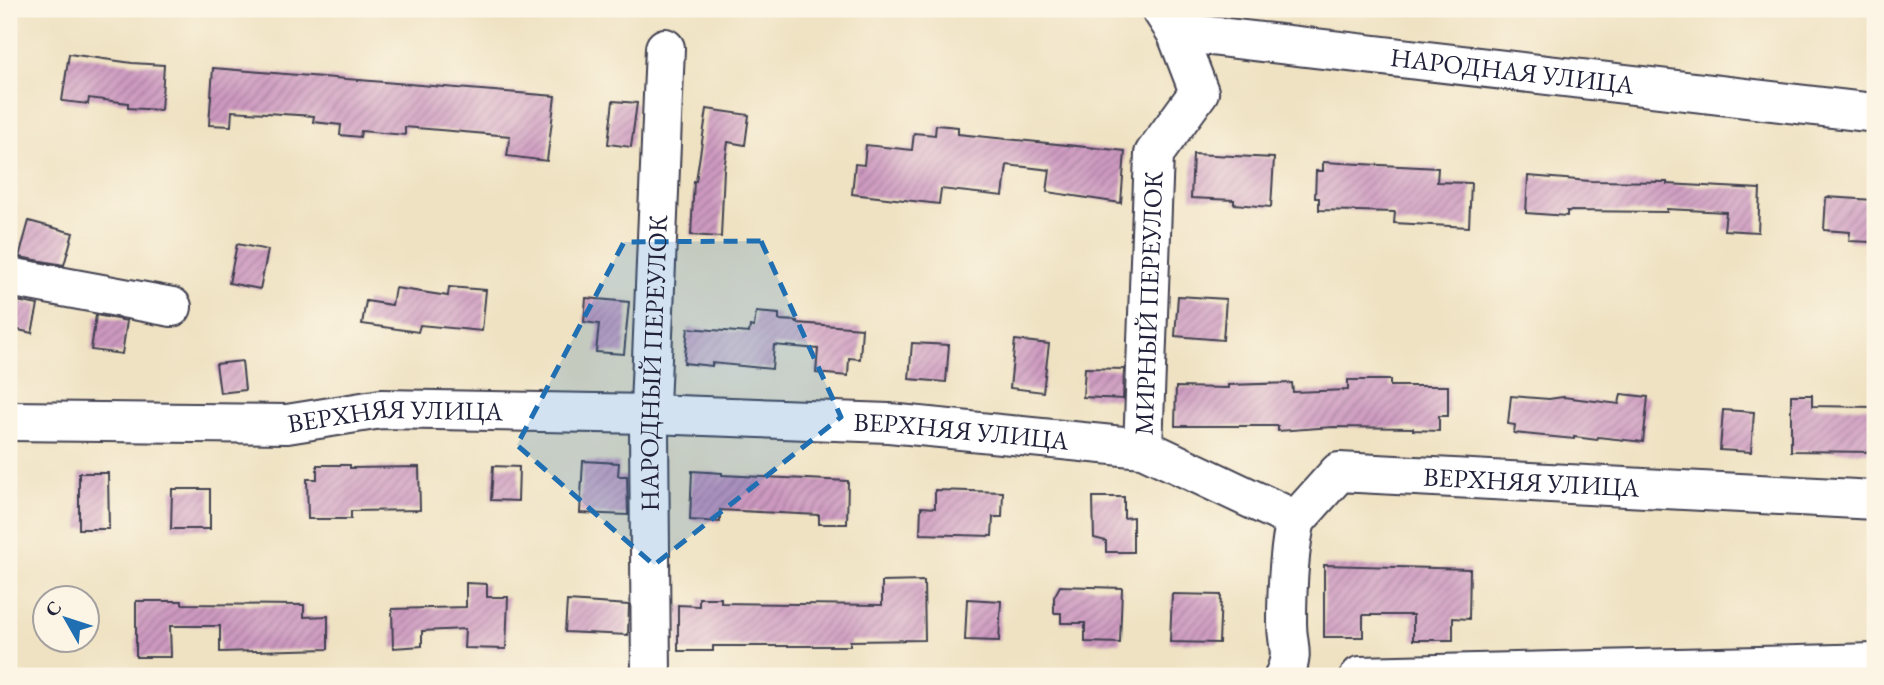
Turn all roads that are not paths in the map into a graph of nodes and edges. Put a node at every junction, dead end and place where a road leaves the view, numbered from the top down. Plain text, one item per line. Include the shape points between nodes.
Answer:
1 (1171, 17) edge
2 (664, 48) dead end
3 (1875, 113) edge
4 (9, 276) edge
5 (172, 307) dead end
6 (650, 414) junction
7 (9, 421) edge
8 (1143, 448) junction
9 (1875, 500) edge
10 (1296, 520) junction
11 (1875, 663) edge
12 (651, 676) edge
13 (1284, 676) edge
14 (1360, 676) edge

1 - 3 street, НАРОДНАЯ УЛИЦА
1 - 8 street, МИРНЫЙ ПЕРЕУЛОК via 1199,92 1154,155
2 - 6 street, НАРОДНЫЙ ПЕРЕУЛОК
4 - 5 street
6 - 7 street, ВЕРХНЯЯ УЛИЦА via 381,409 287,424
6 - 8 street, ВЕРХНЯЯ УЛИЦА via 889,423
6 - 12 street, НАРОДНЫЙ ПЕРЕУЛОК
8 - 10 street, ВЕРХНЯЯ УЛИЦА
9 - 10 street, ВЕРХНЯЯ УЛИЦА via 1339,472
10 - 13 street via 1290,543 1287,626 1291,660
11 - 14 street

